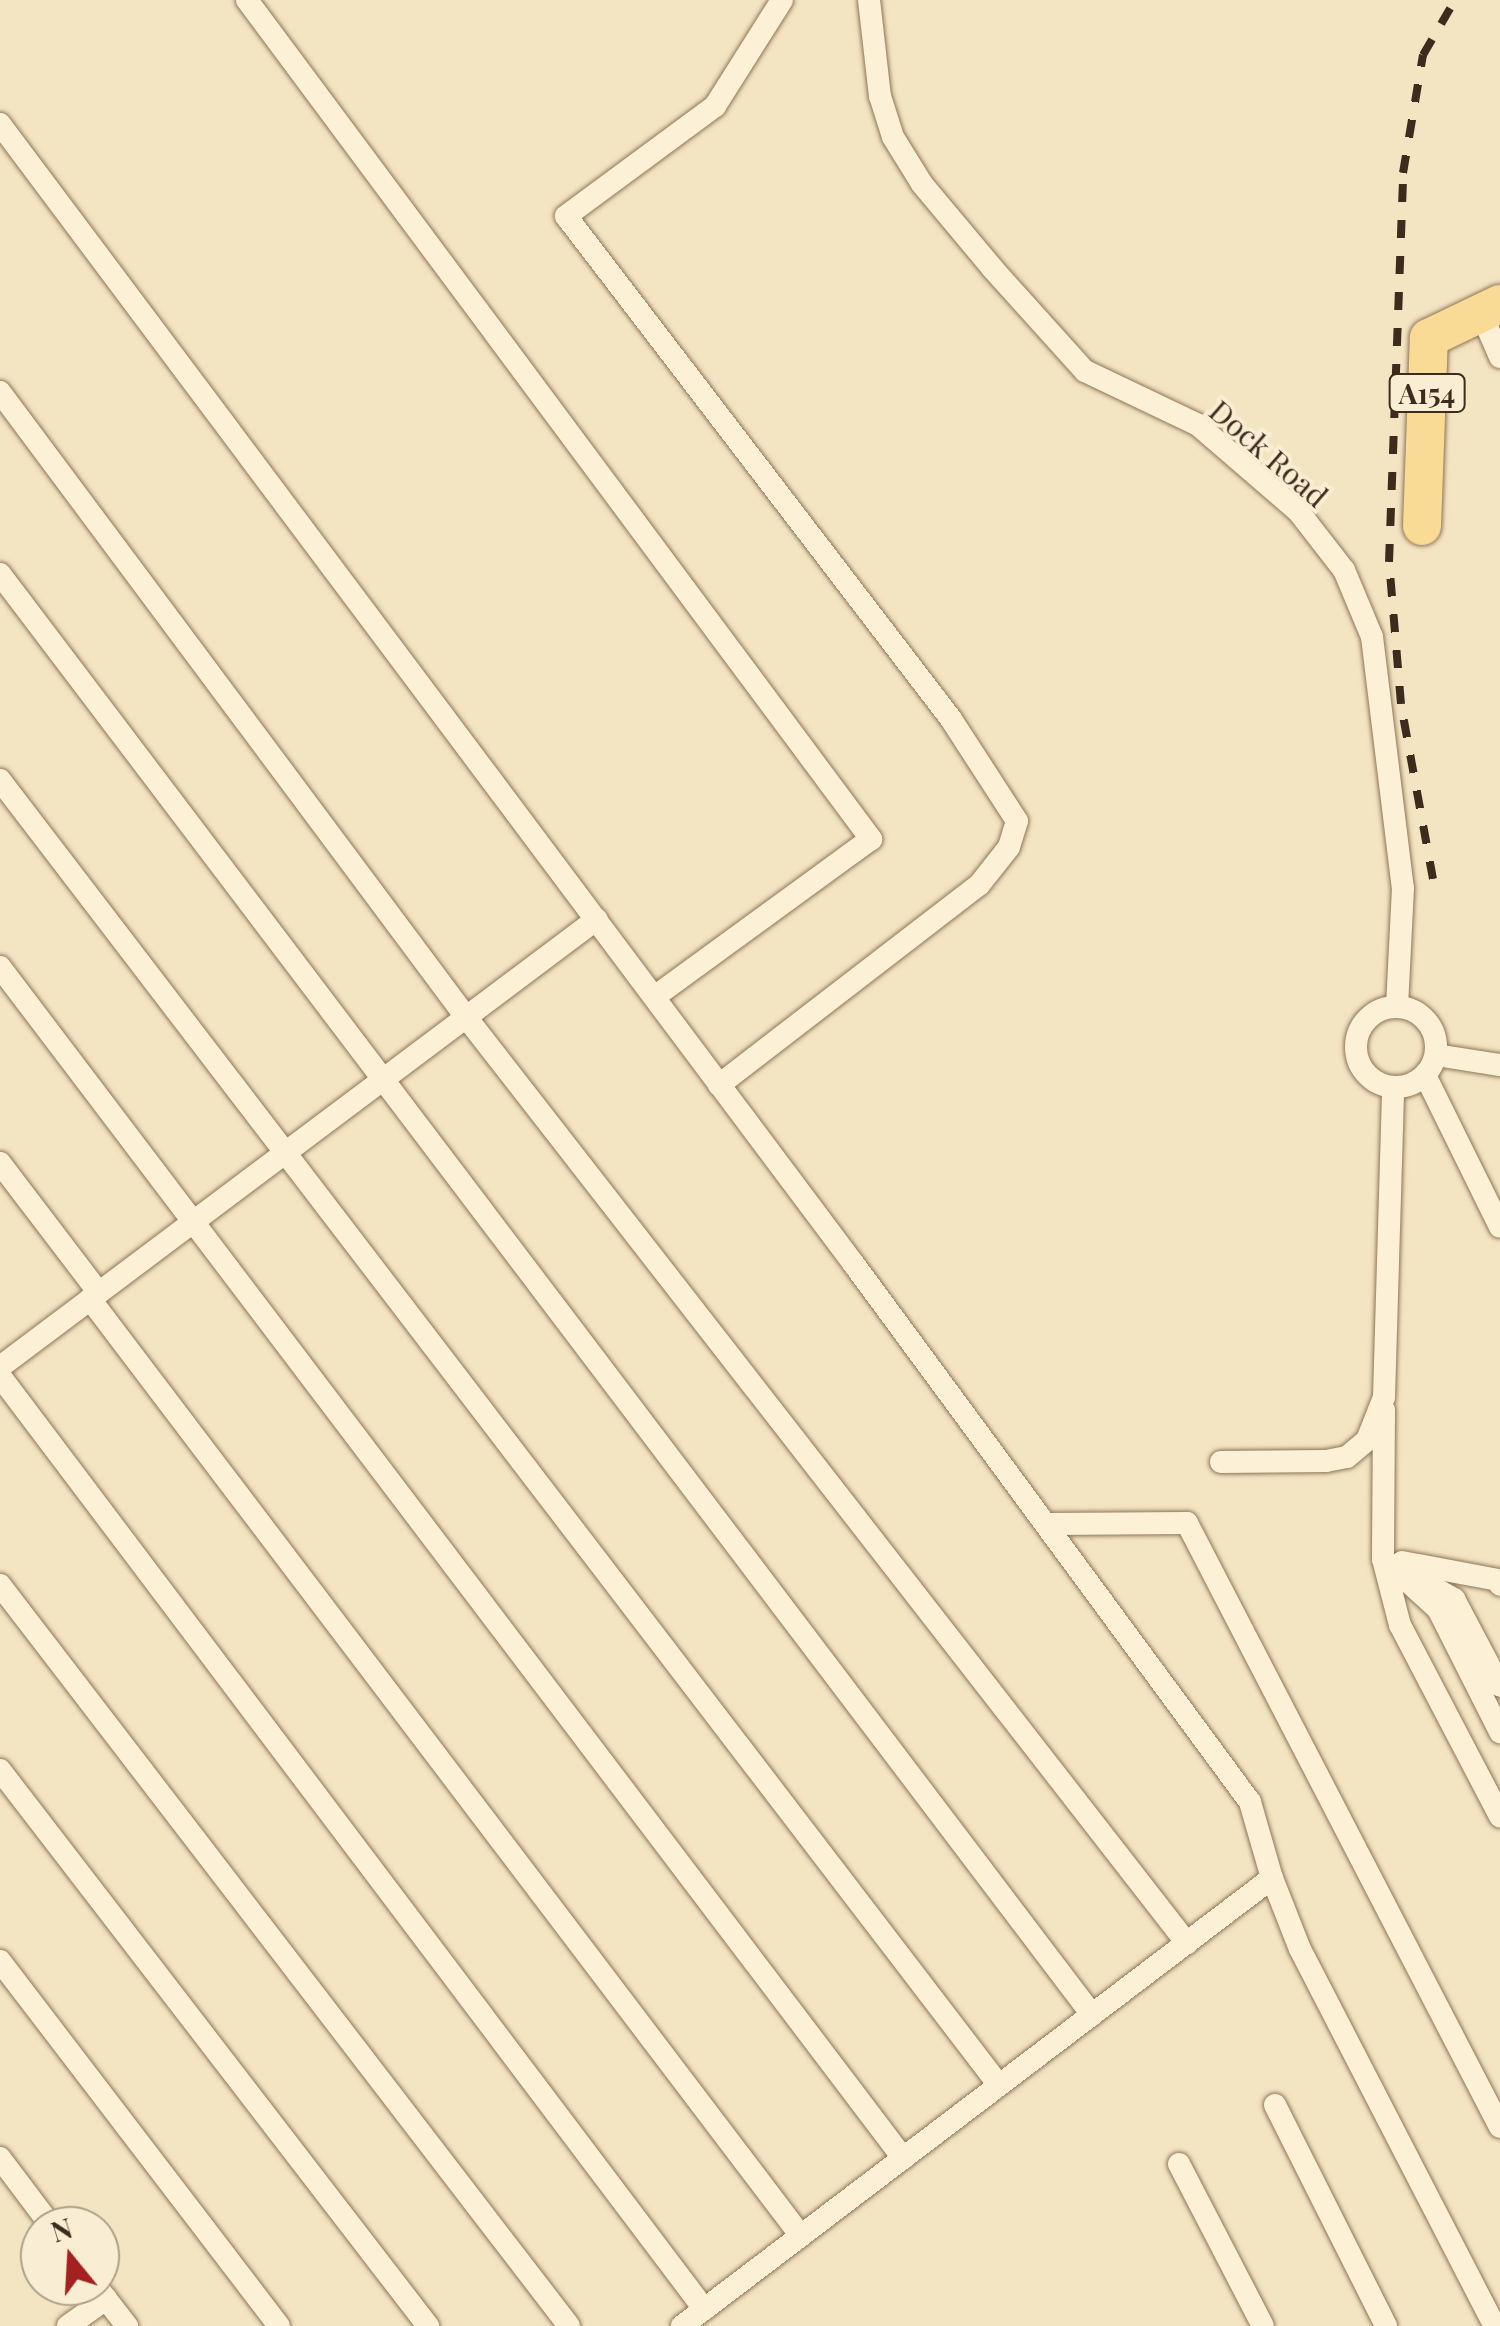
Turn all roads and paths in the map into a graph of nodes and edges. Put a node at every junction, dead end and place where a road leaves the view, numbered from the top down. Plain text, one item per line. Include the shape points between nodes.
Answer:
1 (246, 0) edge
2 (782, 0) edge
3 (869, 0) edge
4 (0, 124) edge
5 (1490, 309) edge
6 (1500, 357) edge
7 (0, 392) edge
8 (1422, 526) dead end
9 (0, 574) edge
10 (0, 780) edge
11 (597, 919) junction
12 (0, 966) edge
13 (654, 997) junction
14 (1398, 1007) junction
15 (466, 1017) junction
16 (1430, 1065) junction
17 (1500, 1065) edge
18 (382, 1081) junction
19 (719, 1086) junction
20 (1394, 1088) junction
21 (286, 1152) junction
22 (0, 1163) edge
23 (193, 1222) junction
24 (1500, 1227) edge
25 (94, 1296) junction
26 (0, 1367) edge
27 (0, 1376) edge
28 (1384, 1397) junction
29 (1221, 1462) dead end
30 (1048, 1524) junction
31 (1384, 1559) junction
32 (1500, 1565) edge
33 (1500, 1584) edge
34 (0, 1585) edge
35 (1500, 1654) edge
36 (1500, 1686) edge
37 (1500, 1732) edge
38 (0, 1770) edge
39 (1500, 1816) edge
40 (1272, 1878) junction
41 (1187, 1943) junction
42 (0, 1961) edge
43 (1092, 2014) junction
44 (1000, 2085) junction
45 (1275, 2105) dead end
46 (1500, 2128) edge
47 (0, 2158) edge
48 (903, 2158) junction
49 (1178, 2164) dead end
50 (36, 2206) edge
51 (800, 2236) junction
52 (88, 2306) edge
53 (111, 2306) edge
54 (704, 2309) junction
55 (68, 2326) edge
56 (126, 2326) edge
57 (279, 2326) edge
58 (428, 2326) edge
59 (569, 2326) edge
60 (682, 2326) edge
61 (1263, 2326) edge
62 (1386, 2326) edge
63 (1495, 2326) edge

1 - 13 street via 871,839
2 - 19 street via 715,106 566,216 951,719 1017,821 1009,847 979,885
3 - 14 street, Dock Road via 880,96 893,136 922,184 1085,371 1198,425 1298,512 1344,570 1372,637 1403,888
4 - 11 street
5 - 6 street
5 - 8 main road, A154 via 1429,338
7 - 15 street
9 - 18 street
10 - 21 street
11 - 13 street
11 - 15 street
12 - 23 street
13 - 19 street
14 - 16 street via 1424,1018 1432,1030
14 - 20 street via 1369,1016 1356,1039 1360,1067
15 - 18 street
15 - 41 street
16 - 17 street
16 - 20 street via 1414,1084
16 - 24 street
18 - 21 street
18 - 43 street
19 - 30 street
20 - 28 street
21 - 23 street
21 - 44 street
22 - 25 street
23 - 25 street
23 - 48 street
25 - 26 street
25 - 51 street
27 - 54 street
28 - 29 street via 1367,1440 1347,1457
28 - 31 street
30 - 40 street via 1250,1802
30 - 46 street via 1187,1523
31 - 32 street
31 - 33 street
31 - 35 street via 1470,1593
31 - 36 street via 1454,1599
31 - 37 street via 1438,1609
31 - 39 street via 1400,1625
34 - 59 street
38 - 58 street
40 - 41 street
40 - 63 street via 1300,1949
41 - 43 street
42 - 57 street
43 - 44 street
44 - 48 street
45 - 62 street
47 - 50 street
48 - 51 street
49 - 61 street
51 - 54 street
52 - 55 street
53 - 56 street
54 - 60 street

